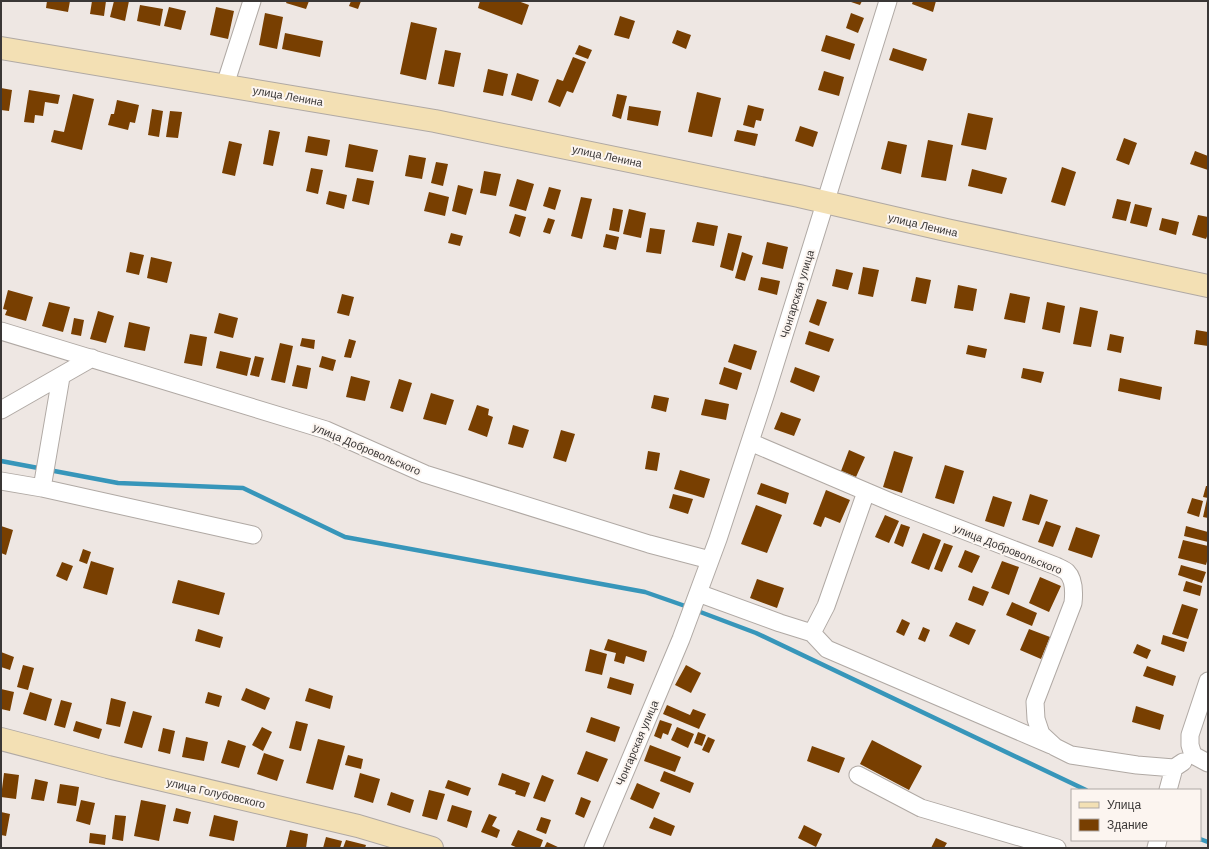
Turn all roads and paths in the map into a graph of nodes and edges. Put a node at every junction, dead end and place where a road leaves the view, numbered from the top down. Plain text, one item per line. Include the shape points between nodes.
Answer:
1 (252, 1) edge
2 (888, 1) edge
3 (1, 48) edge
4 (225, 86) junction
5 (826, 203) junction
6 (1208, 286) edge
7 (1, 331) edge
8 (92, 358) junction
9 (61, 376) junction
10 (1, 410) edge
11 (750, 442) junction
12 (1, 481) edge
13 (42, 488) junction
14 (866, 492) junction
15 (253, 535) dead end
16 (710, 560) junction
17 (700, 589) junction
18 (812, 633) junction
19 (1208, 681) edge
20 (1, 739) edge
21 (1055, 747) junction
22 (1192, 755) junction
23 (1208, 763) edge
24 (1174, 768) junction
25 (858, 775) dead end
26 (1168, 789) edge
27 (432, 848) edge
28 (593, 848) edge
29 (1057, 848) edge

1 - 4 street
2 - 5 street, Чонгарская улица
3 - 4 street, улица Ленина
4 - 5 street, улица Ленина via 443,123
5 - 6 street, улица Ленина
5 - 11 street, Чонгарская улица
7 - 8 street, улица Добровольского
8 - 9 street
8 - 16 street, улица Добровольского via 326,430 425,474 649,544
9 - 10 street
9 - 13 street
11 - 14 street, улица Добровольского
11 - 16 street, Чонгарская улица
12 - 13 street
13 - 15 street
14 - 18 street via 826,606
14 - 21 street, улица Добровольского via 1056,566 1068,573 1073,582 1073,603 1036,702 1036,719 1041,734
16 - 17 street, Чонгарская улица
17 - 18 street via 780,623
17 - 28 street, Чонгарская улица
18 - 21 street via 827,649
19 - 22 street via 1190,735
20 - 27 street, улица Голубовского via 358,826
21 - 24 street, улица Добровольского via 1071,755
22 - 23 street
22 - 24 street
24 - 26 street
25 - 29 street via 921,808

